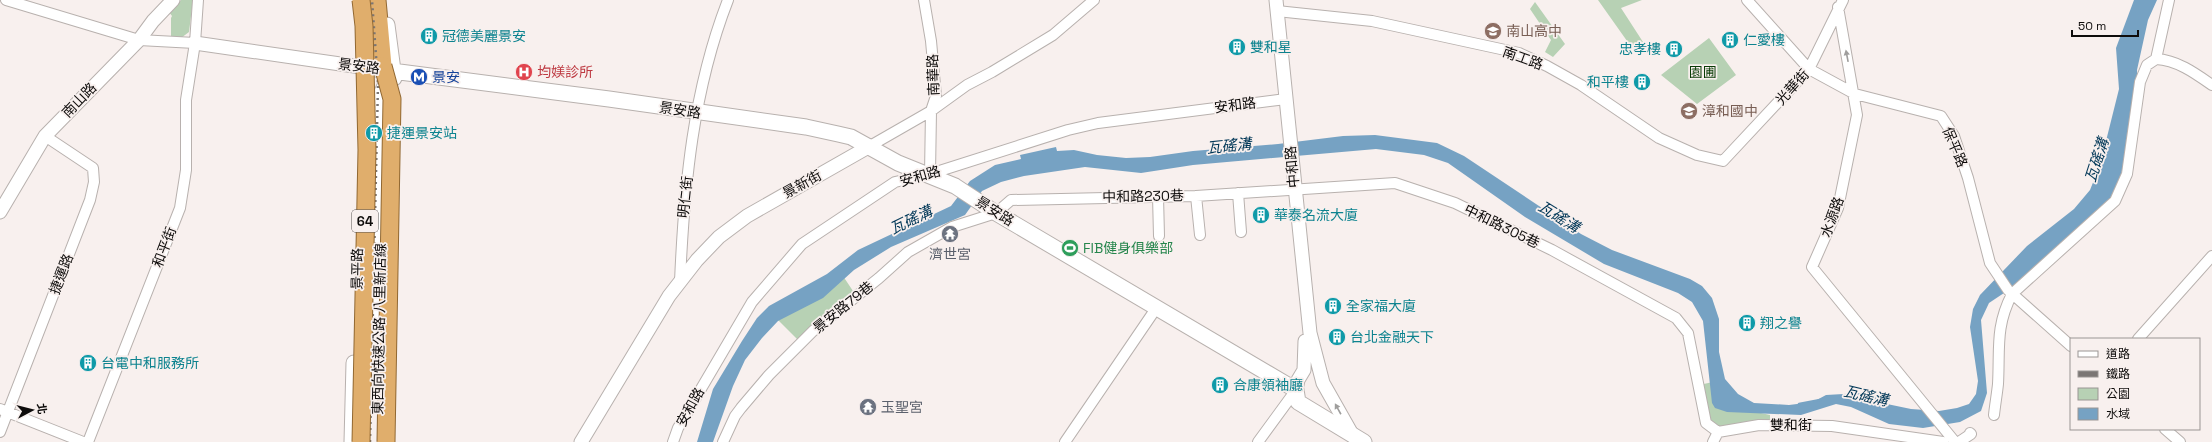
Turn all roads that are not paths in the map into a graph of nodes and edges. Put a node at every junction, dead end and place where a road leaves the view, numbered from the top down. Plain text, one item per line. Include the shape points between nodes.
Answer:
1 (6, 0) edge
2 (173, 0) edge
3 (198, 0) edge
4 (357, 0) edge
5 (361, 0) edge
6 (377, 0) edge
7 (385, 0) edge
8 (728, 0) edge
9 (924, 0) edge
10 (1094, 0) edge
11 (1747, 0) edge
12 (2169, 0) edge
13 (1839, 3) edge
14 (1277, 5) edge
15 (139, 40) junction
16 (195, 43) junction
17 (2156, 59) junction
18 (361, 67) junction
19 (388, 68) junction
20 (1809, 69) junction
21 (2212, 85) edge
22 (1855, 94) junction
23 (1286, 98) junction
24 (931, 111) junction
25 (696, 113) junction
26 (45, 136) junction
27 (870, 146) junction
28 (1723, 161) joint
29 (930, 174) junction
30 (1294, 189) junction
31 (1238, 193) junction
32 (1158, 196) junction
33 (1196, 196) junction
34 (0, 212) edge
35 (996, 212) junction
36 (1241, 232) dead end
37 (1200, 235) dead end
38 (1159, 236) dead end
39 (2212, 256) edge
40 (680, 282) junction
41 (1305, 291) junction
42 (2010, 292) junction
43 (1156, 307) junction
44 (1310, 333) junction
45 (2139, 338) edge
46 (2070, 345) edge
47 (1296, 390) junction
48 (4, 411) edge
49 (1994, 415) dead end
50 (2166, 430) edge
51 (0, 432) edge
52 (1718, 432) junction
53 (1970, 433) dead end
54 (1359, 439) edge
55 (83, 442) edge
56 (88, 442) edge
57 (352, 442) edge
58 (361, 442) edge
59 (369, 442) edge
60 (376, 442) edge
61 (386, 442) edge
62 (392, 442) edge
63 (581, 442) edge
64 (673, 442) edge
65 (723, 442) edge
66 (1065, 442) edge
67 (1258, 442) edge
68 (1713, 442) edge
69 (1944, 442) edge
70 (1955, 442) edge
71 (1959, 442) edge
72 (2180, 442) edge

1 - 15 street, 景安路
2 - 15 street, 南山路
3 - 16 street, 和平街
4 - 18 main road, 景平路
5 - 58 highway, 東西向快速公路 八里新店線 / 64, bridge via 367,150
6 - 19 highway, 東西向快速公路 八里新店線 / 64
7 - 19 main road
8 - 25 street, 明仁街 via 715,32
9 - 24 street, 南華路 via 936,96
10 - 24 street, 景新街 via 1053,35 967,85
11 - 20 street, 保平路
12 - 17 street
13 - 20 street, 光華街
22 -> 13 street, 水源路
14 - 23 street, 中和路
14 - 28 street, 南工路 via 1519,53 1581,85 1659,138 1697,155
15 - 16 street, 景安路
15 - 26 street, 南山路
16 - 18 street, 景安路
16 - 56 street, 和平街 via 186,100 186,170 180,208
17 - 21 street via 2179,64
17 - 42 street via 2147,65 2140,82 2127,174 2115,201
18 - 19 main road, 景安路
18 - 57 main road, 景平路
19 - 25 main road, 景安路 via 443,79 556,92
19 - 59 main road, 景平路 via 380,98
19 - 60 highway, 東西向快速公路 八里新店線 / 64, bridge
19 - 61 highway, bridge via 392,99
19 - 62 main road via 397,98 398,211
20 - 22 street, 保平路
20 - 28 street, 光華街
22 - 42 street, 保平路 via 1941,116 1956,143 1968,178 1990,263
22 - 70 street, 水源路 via 1857,115 1838,208 1812,267
23 - 29 street, 安和路 via 1083,127
23 - 30 street, 中和路
24 - 27 street, 景新街
24 - 29 street, 南華路
25 - 27 main road, 景安路 via 806,127 851,137
25 - 40 street, 明仁街 via 684,204
26 - 34 street, 南山路
26 - 48 street, 捷運路 via 93,168 94,182 90,200
27 - 29 main road, 景安路 via 898,162
27 - 40 street, 景新街 via 747,216 719,237
29 - 35 main road, 景安路 via 955,186
29 - 64 street, 安和路 via 895,182 802,244 752,302 678,428
30 - 31 street, 中和路230巷
30 - 41 street, 中和路
30 - 52 street, 中和路305巷 via 1395,183 1455,203 1552,250 1676,318 1688,333 1706,423
31 - 33 street, 中和路230巷
31 - 36 street
32 - 33 street, 中和路230巷
32 - 35 street, 中和路230巷 via 1011,200
32 - 38 street
33 - 37 street
35 - 43 main road, 景安路
35 - 65 street, 景安路79巷 via 952,227 908,252 813,331 769,375 741,408
39 - 45 street
40 - 63 street, 景新街
41 - 44 street, 中和路
41 - 47 street via 1306,356 1304,370
42 - 46 street
42 - 49 street via 2003,311 1997,346 1998,384
43 - 47 main road, 景安路
43 - 66 street
44 - 47 street, 中和路 via 1309,374 1299,390
54 -> 44 street, 中和路 via 1323,383
47 - 54 main road, 中和路 via 1298,402
47 - 67 street
48 - 51 street, 捷運路
48 - 55 street
50 - 72 street
52 - 68 street
52 - 69 street, 雙和街 via 1759,425 1832,426
53 - 71 street

